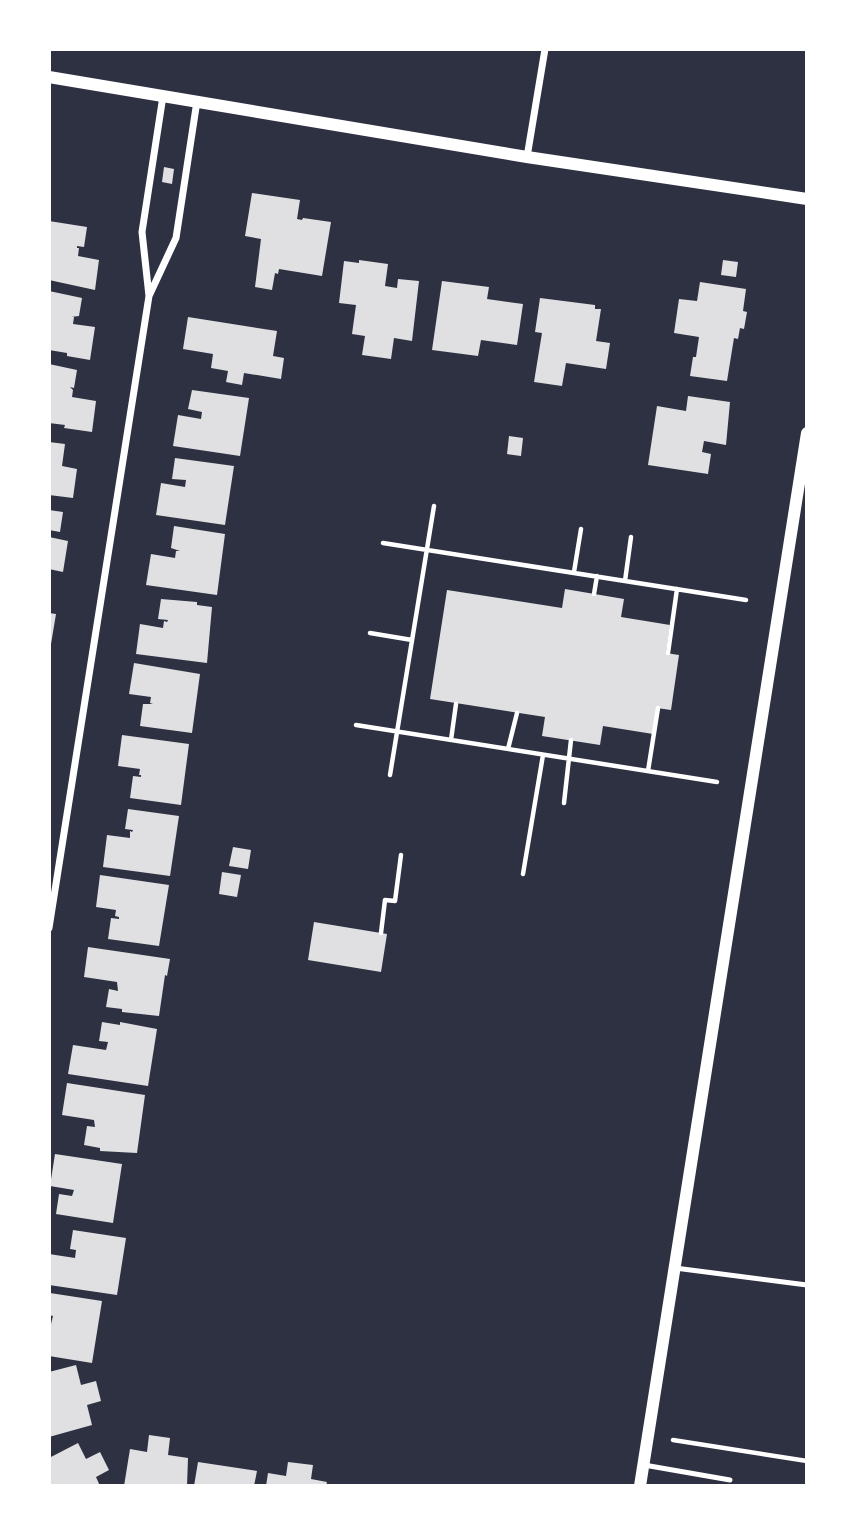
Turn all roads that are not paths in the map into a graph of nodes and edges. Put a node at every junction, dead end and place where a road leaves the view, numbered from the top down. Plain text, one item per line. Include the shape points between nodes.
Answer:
1 (545, 49) edge
2 (49, 77) edge
3 (163, 96) junction
4 (197, 101) junction
5 (527, 157) junction
6 (807, 199) edge
7 (149, 296) junction
8 (807, 433) edge
9 (49, 928) edge
10 (675, 1268) junction
11 (807, 1285) edge
12 (644, 1465) junction
13 (730, 1480) dead end
14 (640, 1486) edge

1 - 5 street
2 - 3 street
3 - 4 street
3 - 7 street via 142,232
4 - 5 street
4 - 7 street via 176,237
5 - 6 street
7 - 9 street
8 - 10 street
10 - 11 lane
10 - 12 street
12 - 13 lane
12 - 14 street

